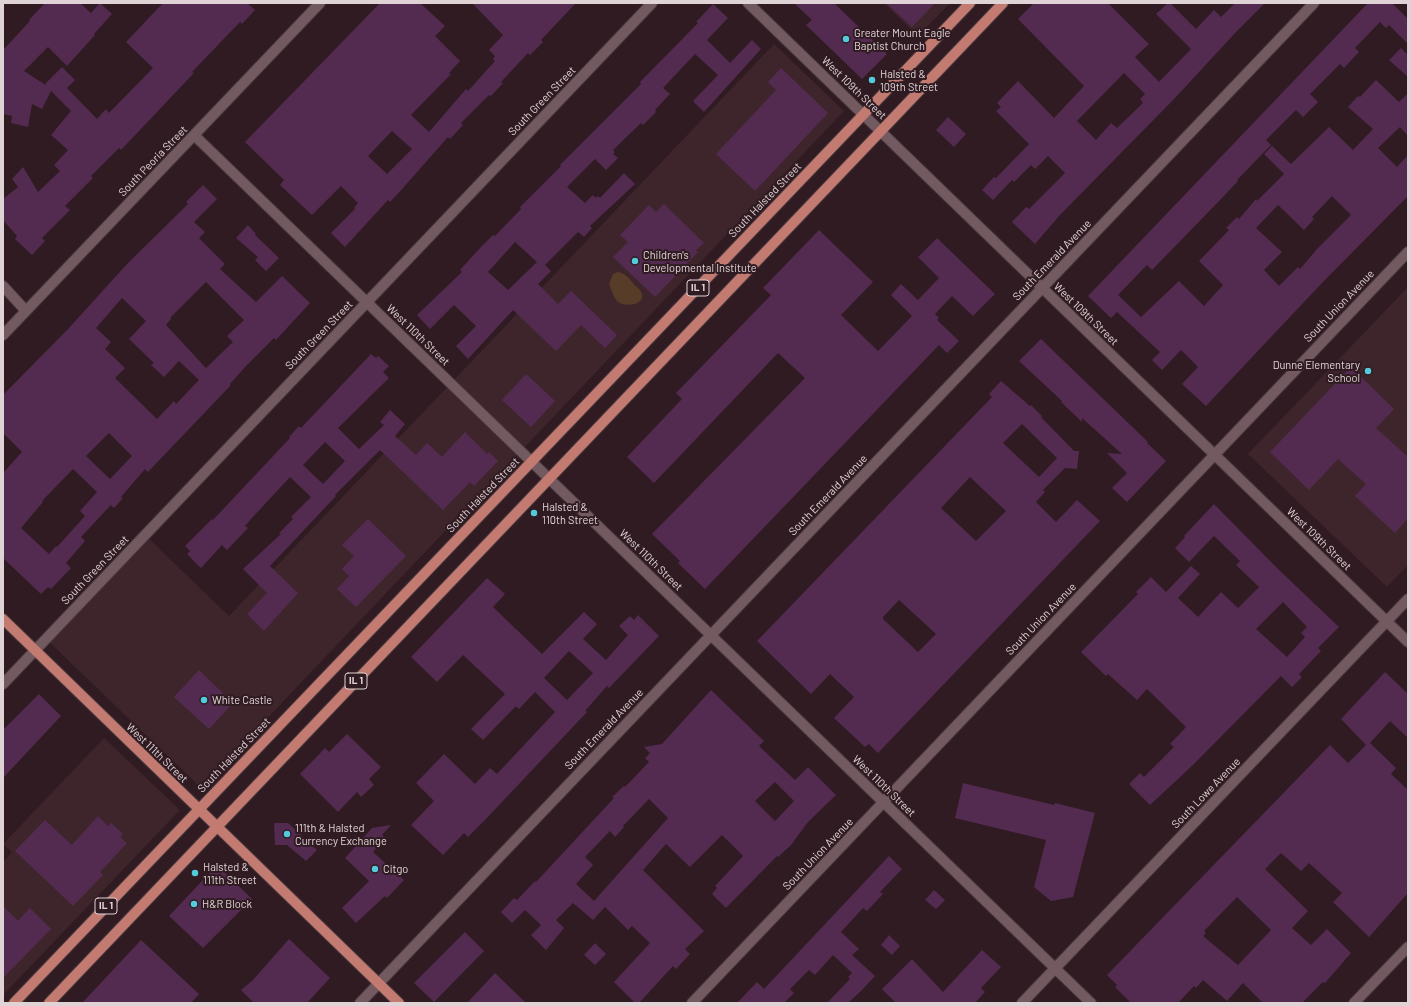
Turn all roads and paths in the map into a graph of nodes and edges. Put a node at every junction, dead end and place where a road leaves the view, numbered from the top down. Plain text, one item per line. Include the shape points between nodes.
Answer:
1 (320, 3) edge
2 (652, 3) edge
3 (748, 3) edge
4 (970, 3) edge
5 (1003, 3) edge
6 (1314, 3) edge
7 (863, 114) junction
8 (881, 131) junction
9 (194, 135) junction
10 (1408, 252) edge
11 (3, 286) edge
12 (1042, 288) junction
13 (366, 302) junction
14 (26, 311) junction
15 (3, 335) edge
16 (1215, 455) junction
17 (532, 462) junction
18 (549, 479) junction
19 (1408, 599) edge
20 (3, 619) edge
21 (1387, 621) junction
22 (711, 635) junction
23 (1408, 642) edge
24 (35, 650) junction
25 (3, 684) edge
26 (883, 802) junction
27 (199, 809) junction
28 (217, 827) junction
29 (1408, 947) edge
30 (1055, 968) junction
31 (378, 983) junction
32 (14, 1003) edge
33 (49, 1003) edge
34 (360, 1003) edge
35 (399, 1003) edge
36 (692, 1003) edge
37 (1022, 1003) edge
38 (1091, 1003) edge
39 (1354, 1003) edge

1 - 9 street, South Peoria Street
2 - 13 street, South Green Street
3 - 7 street, West 109th Street
4 - 7 main road, South Halsted Street / IL 1
5 - 8 main road, IL 1
6 - 12 street, South Emerald Avenue
7 - 8 street, West 109th Street
7 - 17 main road, South Halsted Street / IL 1
8 - 12 street, West 109th Street
8 - 18 main road, IL 1
9 - 13 street, West 110th Street
9 - 14 street, South Peoria Street
10 - 16 street, South Union Avenue
11 - 14 street
12 - 16 street, West 109th Street
12 - 22 street, South Emerald Avenue
13 - 17 street, West 110th Street
13 - 24 street, South Green Street
14 - 15 street, South Peoria Street
16 - 21 street, West 109th Street
16 - 26 street, South Union Avenue
17 - 18 street, West 110th Street
17 - 27 main road, South Halsted Street / IL 1
18 - 22 street, West 110th Street
18 - 28 main road, IL 1
19 - 21 street, South Lowe Avenue
20 - 24 main road, West 111th Street
21 - 23 street, West 109th Street
21 - 30 street, South Lowe Avenue
22 - 26 street, West 110th Street
22 - 31 street, South Emerald Avenue
24 - 25 street, South Green Street
24 - 27 main road, West 111th Street
26 - 30 street, West 110th Street
26 - 36 street, South Union Avenue
27 - 28 main road, West 111th Street
27 - 32 main road, South Halsted Street / IL 1
28 - 31 main road, West 111th Street
28 - 33 main road, IL 1
29 - 39 street
30 - 37 street, South Lowe Avenue
30 - 38 street, West 110th Street
31 - 34 street, South Emerald Avenue
31 - 35 main road, West 111th Street

